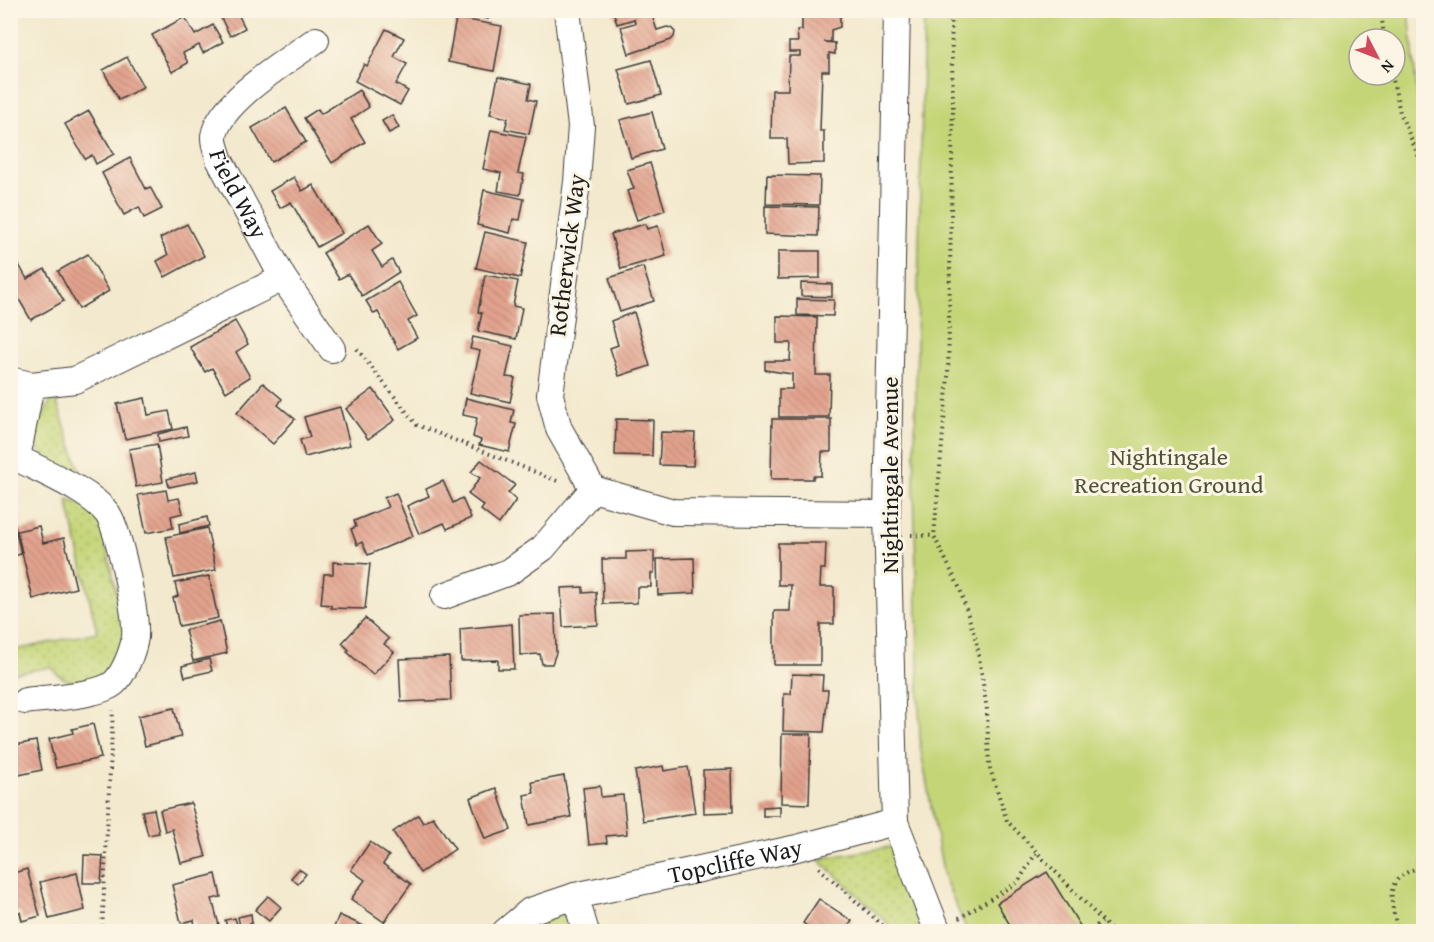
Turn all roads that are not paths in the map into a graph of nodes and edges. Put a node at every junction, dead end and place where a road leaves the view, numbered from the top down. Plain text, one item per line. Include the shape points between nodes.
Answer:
1 (567, 10) edge
2 (897, 10) edge
3 (315, 40) dead end
4 (283, 278) junction
5 (332, 349) road end
6 (21, 382) edge
7 (14, 459) edge
8 (593, 489) junction
9 (887, 514) junction
10 (444, 596) dead end
11 (25, 701) dead end
12 (895, 822) junction
13 (575, 896) junction
14 (948, 925) edge
15 (505, 932) edge
16 (586, 932) edge

1 - 8 street, Rotherwick Way via 581,126 550,395 559,429
2 - 9 street, Nightingale Avenue
3 - 4 street, Field Way via 238,100 221,117 214,138 219,159
4 - 5 street, Field Way
4 - 6 street via 75,380
6 - 7 street
7 - 11 street via 96,501 108,514 116,532 133,609 135,638 128,661 114,683 101,690
8 - 9 street via 673,512
8 - 10 street via 543,548 508,572
9 - 12 street, Nightingale Avenue
12 - 13 street, Topcliffe Way via 797,848
12 - 14 street, Nightingale Avenue
13 - 15 street, Topcliffe Way via 530,911
13 - 16 street

